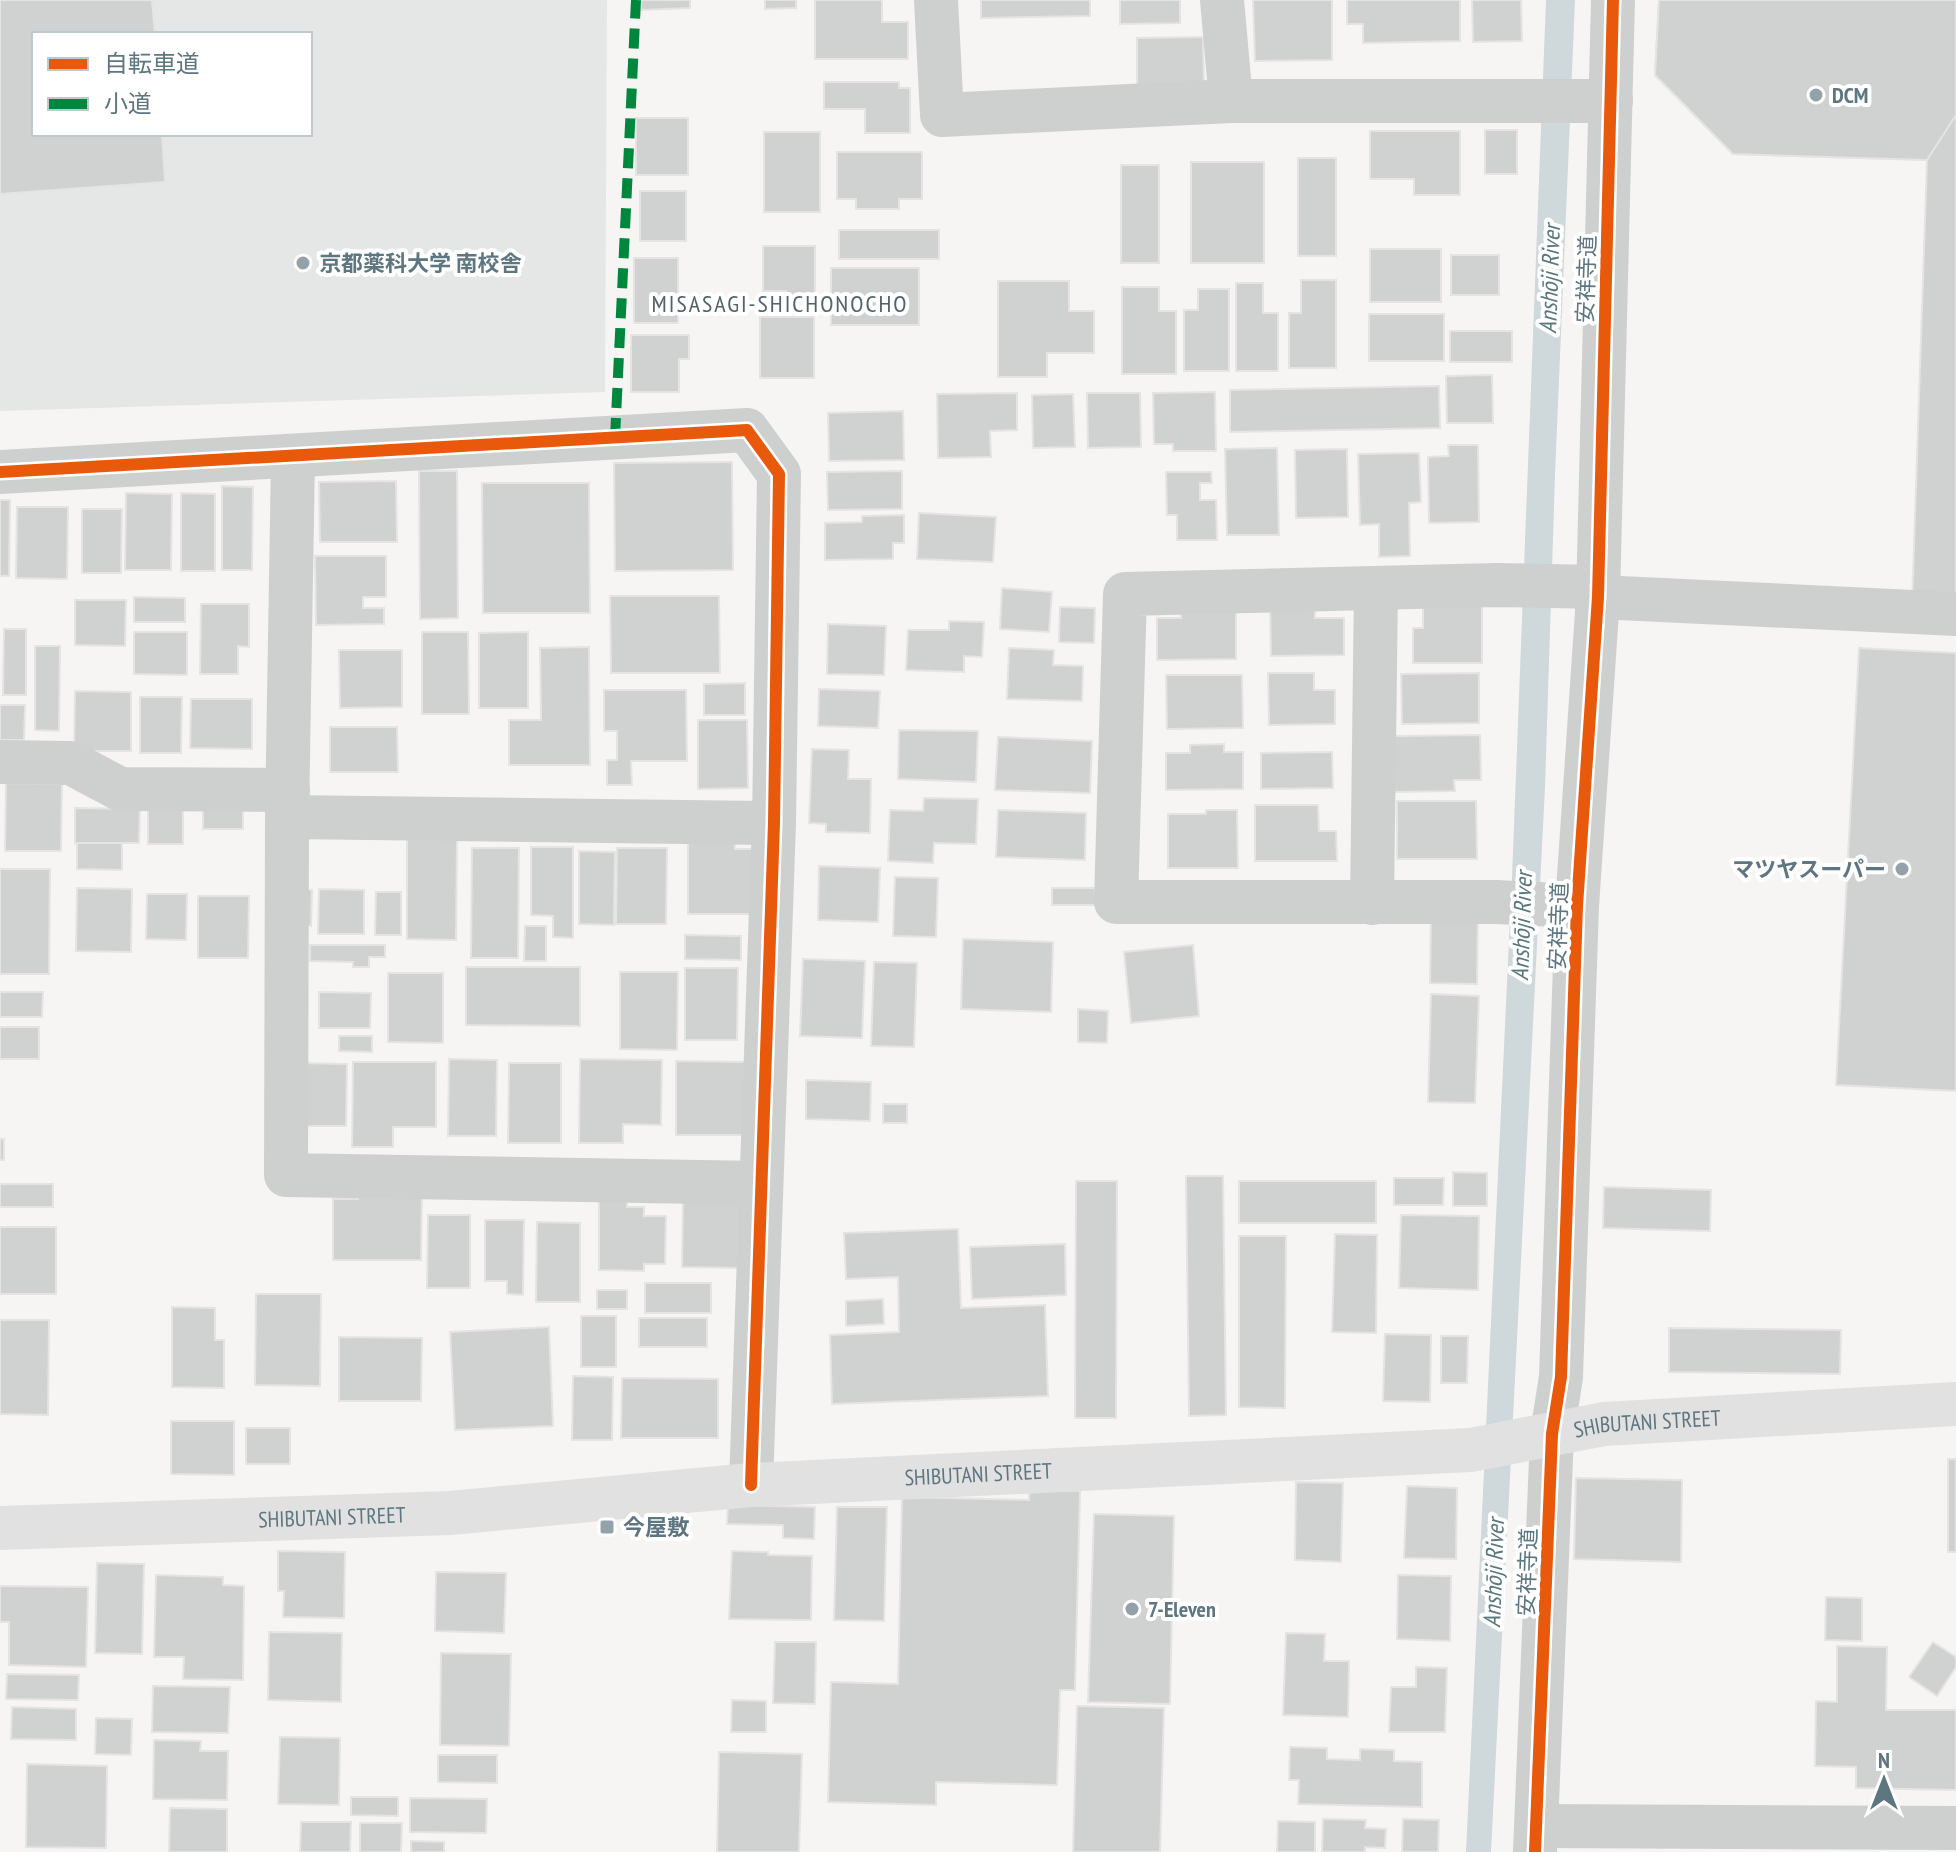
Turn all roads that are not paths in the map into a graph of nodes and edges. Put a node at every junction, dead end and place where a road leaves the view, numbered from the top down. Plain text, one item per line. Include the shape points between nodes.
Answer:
1 (936, 0) edge
2 (1222, 0) edge
3 (1613, 0) edge
4 (1231, 101) junction
5 (1611, 101) junction
6 (293, 458) junction
7 (0, 472) edge
8 (1376, 588) junction
9 (1598, 592) junction
10 (1956, 614) edge
11 (0, 762) edge
12 (288, 804) junction
13 (774, 823) junction
14 (1372, 903) junction
15 (1577, 906) junction
16 (761, 1183) junction
17 (1956, 1404) edge
18 (1543, 1436) junction
19 (751, 1485) junction
20 (0, 1528) edge
21 (1956, 1828) edge
22 (1536, 1839) edge

1 - 4 street via 942,115
2 - 4 street
3 - 5 street, 安祥寺道
4 - 5 street
5 - 9 street, 安祥寺道
6 - 7 street
6 - 12 street
6 - 13 street via 747,430 779,474
8 - 9 street via 1496,585
8 - 14 street
8 - 14 street via 1125,594 1116,902
9 - 10 street
9 - 15 street, 安祥寺道
11 - 12 street via 71,763 120,789
12 - 13 street
12 - 16 street via 286,1175
13 - 16 street
14 - 15 street
15 - 18 street, 安祥寺道 via 1561,1377
16 - 19 street
17 - 18 main road, SHIBUTANI STREET via 1604,1424
18 - 19 main road, SHIBUTANI STREET via 1471,1450
18 - 22 street, 安祥寺道
19 - 20 main road, SHIBUTANI STREET via 450,1513
21 - 22 street

